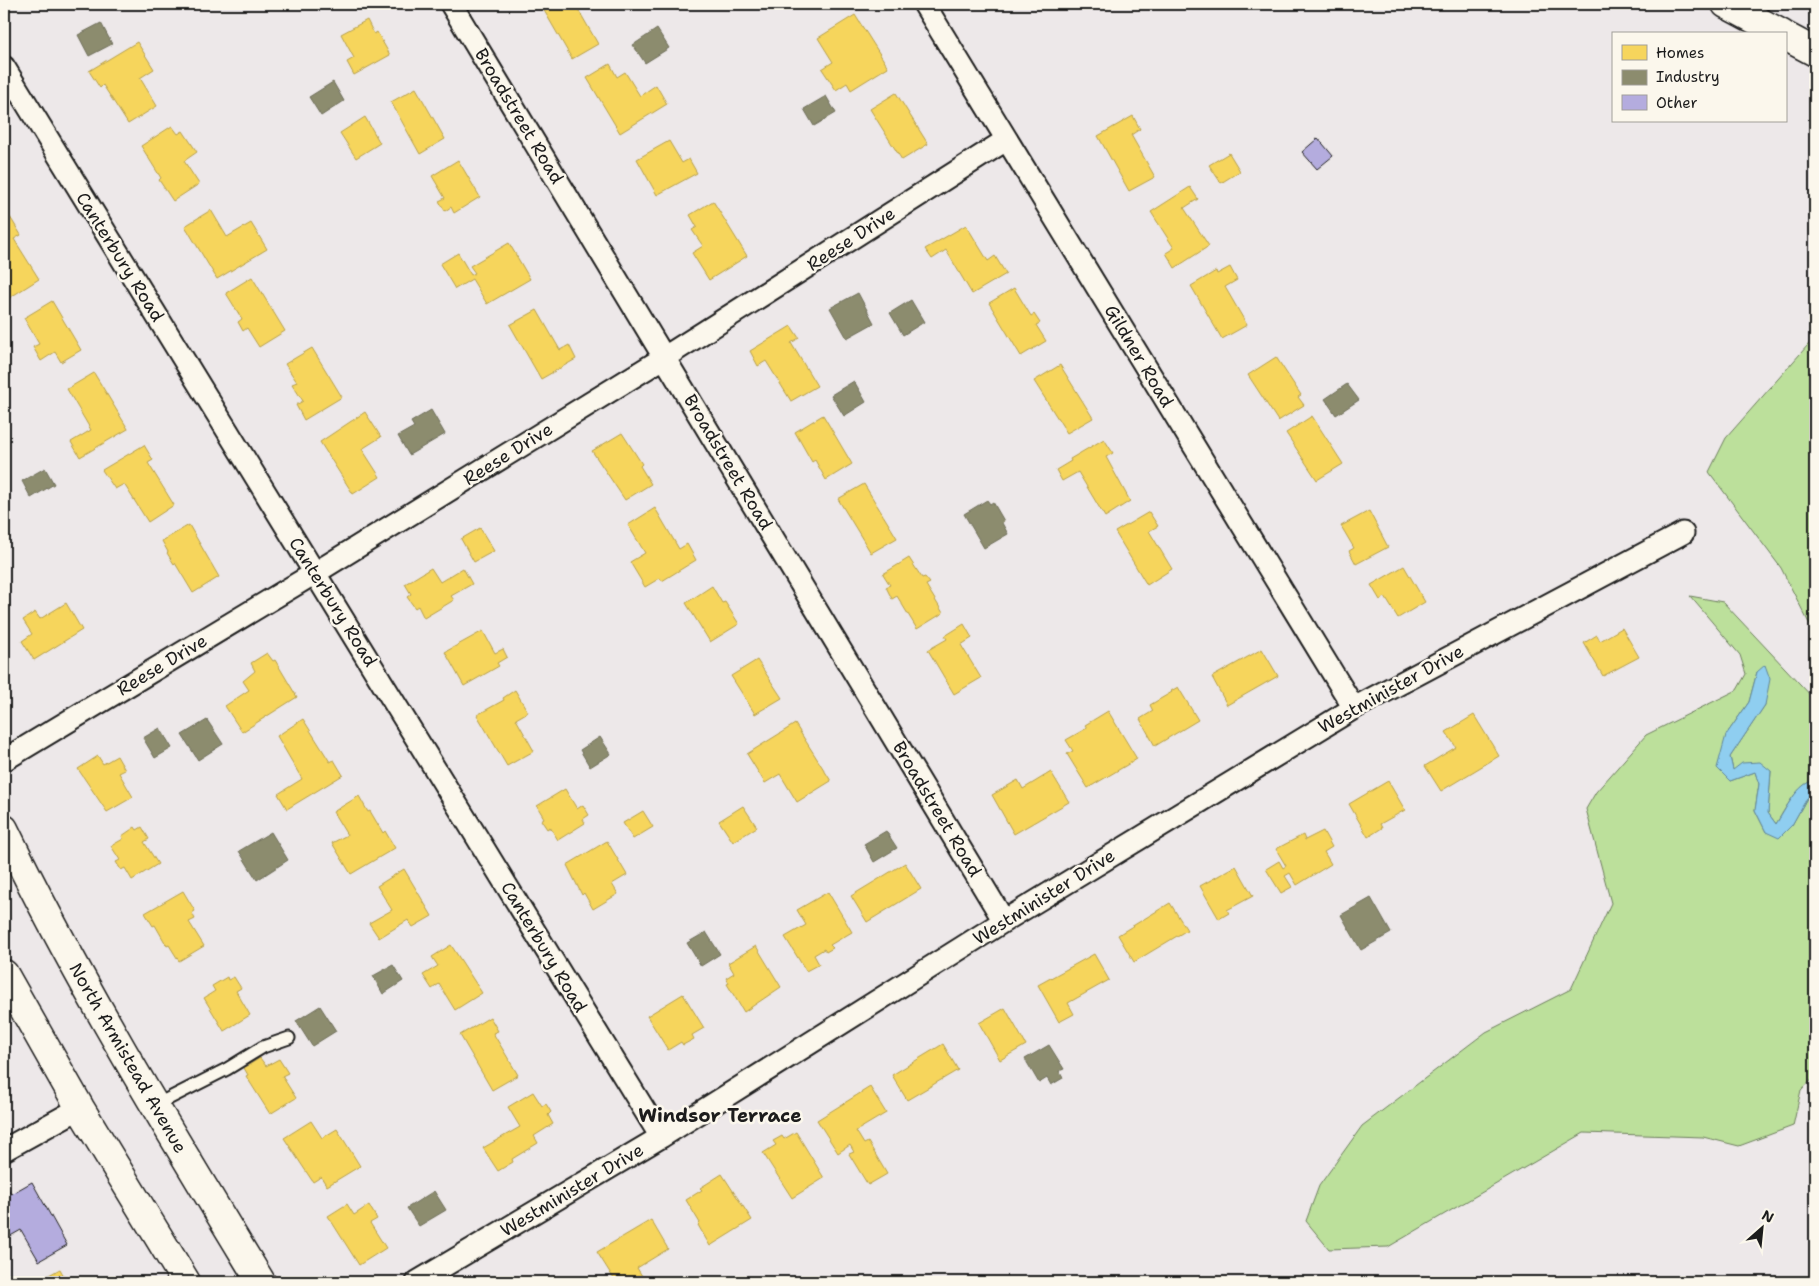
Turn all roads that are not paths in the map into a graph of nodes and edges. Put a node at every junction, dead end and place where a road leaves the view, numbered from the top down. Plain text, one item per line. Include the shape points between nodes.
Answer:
1 (451, 4) edge
2 (924, 4) edge
3 (1726, 4) edge
4 (1778, 32) edge
5 (1786, 36) edge
6 (1815, 52) edge
7 (4, 67) edge
8 (1006, 140) junction
9 (665, 357) junction
10 (1683, 533) dead end
11 (315, 573) junction
12 (1354, 708) junction
13 (4, 760) edge
14 (4, 830) edge
15 (1004, 921) junction
16 (4, 974) edge
17 (290, 1038) dead end
18 (154, 1106) junction
19 (80, 1108) junction
20 (661, 1137) junction
21 (4, 1150) edge
22 (186, 1282) edge
23 (261, 1282) edge
24 (417, 1282) edge

1 - 9 street, Broadstreet Road
2 - 8 street, Gildner Road
3 - 4 main road
5 - 6 main road
7 - 11 street, Canterbury Road
8 - 9 street, Reese Drive
8 - 12 street, Gildner Road
9 - 11 street, Reese Drive
9 - 15 street, Broadstreet Road
10 - 12 street, Westminister Drive
11 - 13 street, Reese Drive
11 - 20 street, Canterbury Road
12 - 15 street, Westminister Drive
14 - 18 main road, North Armistead Avenue via 68,954
15 - 20 street, Westminister Drive
16 - 19 main road
17 - 18 lane via 263,1047
18 - 23 main road, North Armistead Avenue
19 - 21 street
19 - 22 main road
20 - 24 street, Westminister Drive

